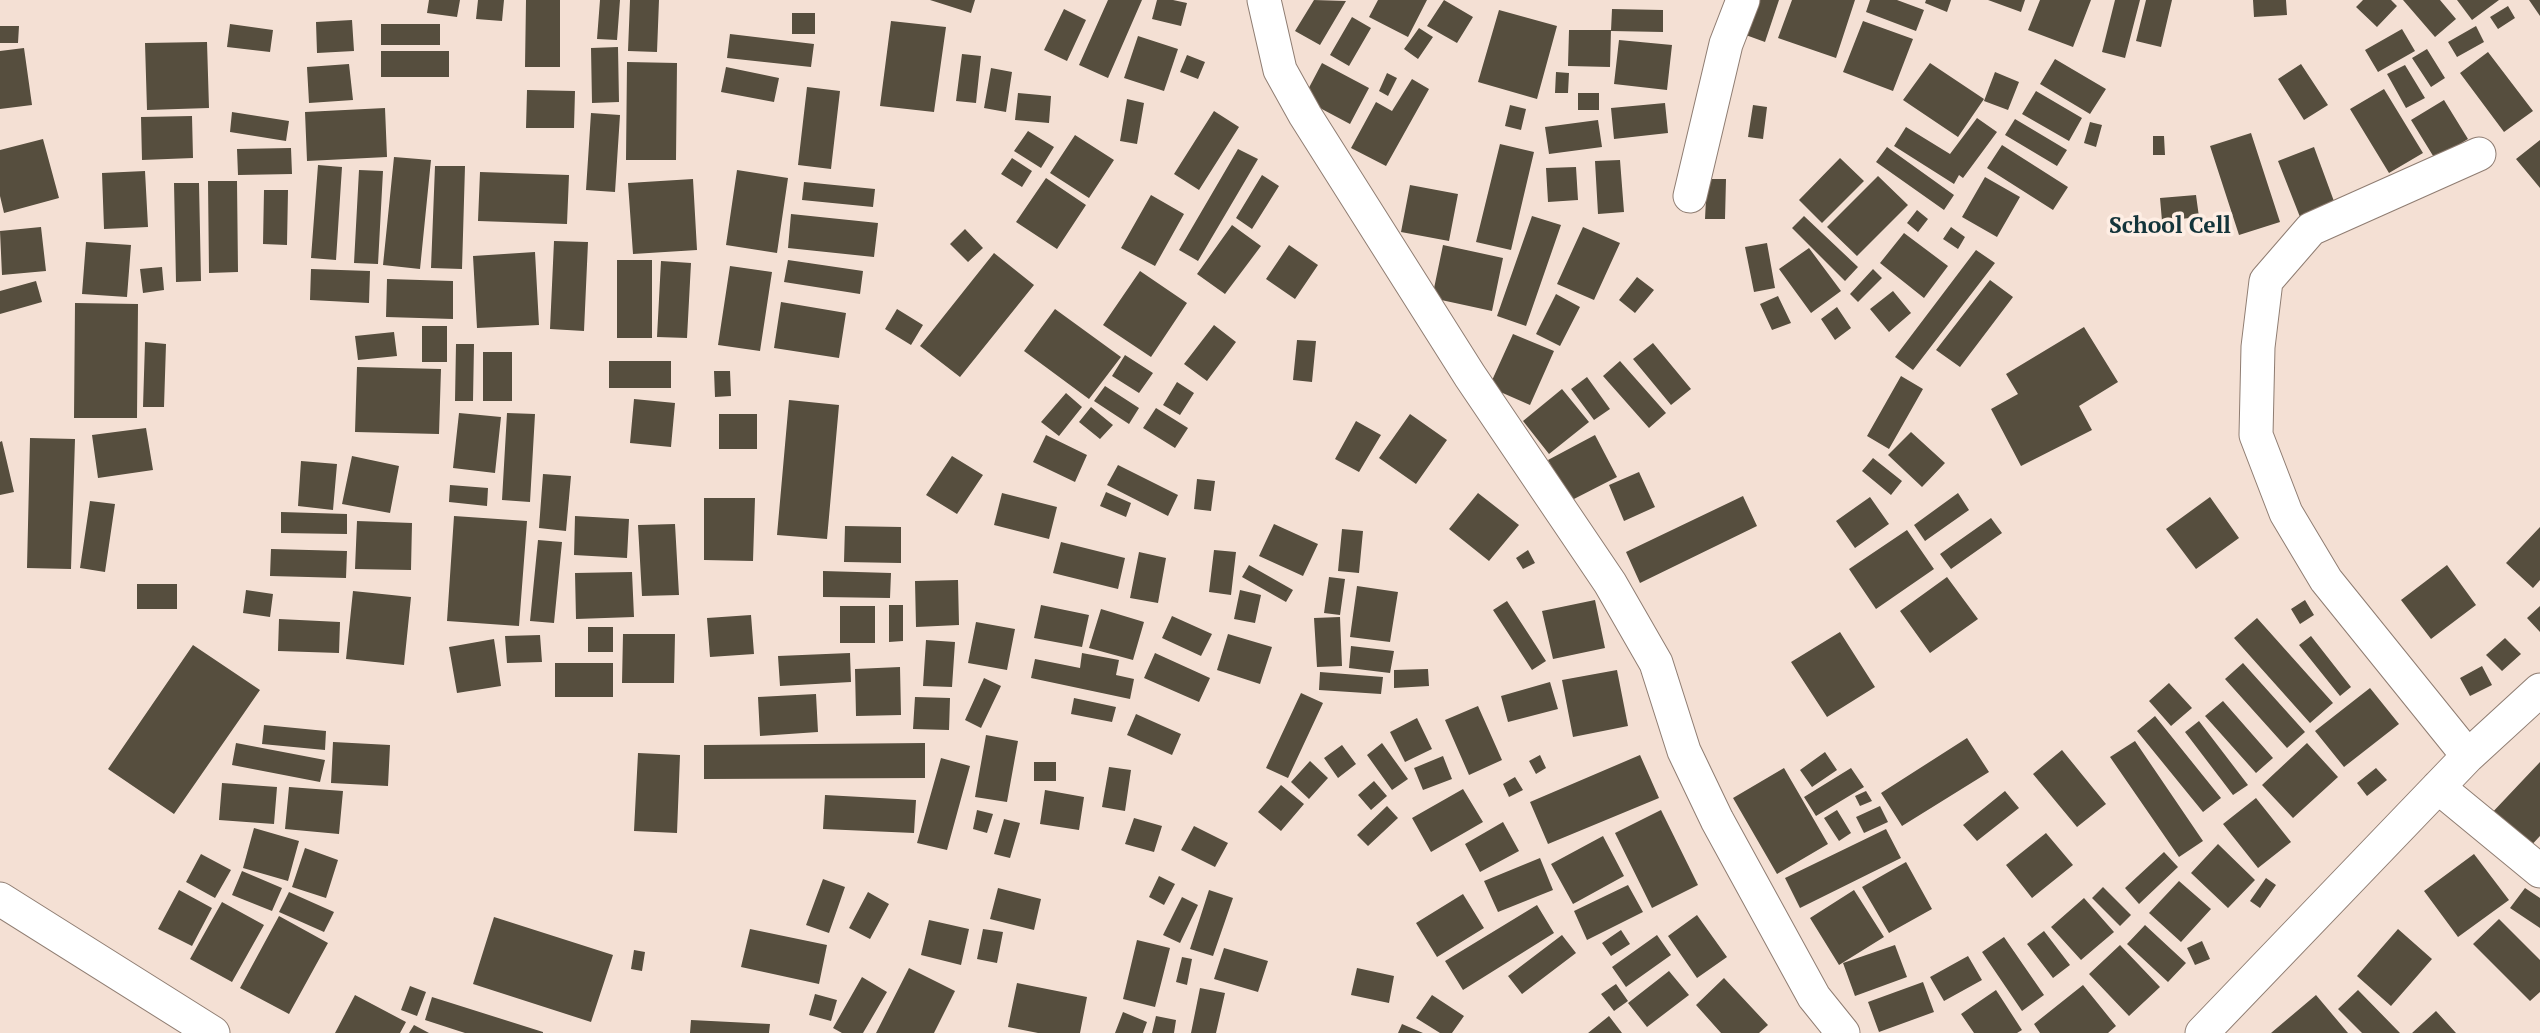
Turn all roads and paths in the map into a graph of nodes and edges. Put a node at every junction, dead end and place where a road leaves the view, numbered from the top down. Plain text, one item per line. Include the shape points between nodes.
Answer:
1 (1264, 0) edge
2 (1743, 0) edge
3 (2479, 154) dead end
4 (1690, 197) dead end
5 (2540, 690) edge
6 (2469, 756) junction
7 (2438, 787) junction
8 (2540, 871) edge
9 (0, 899) edge
10 (213, 1033) edge
11 (1843, 1033) edge
12 (2202, 1033) edge

1 - 11 street via 1280,70 1305,115 1610,583 1656,663 1684,751 1717,820 1814,998
2 - 4 street via 1726,44
3 - 6 street via 2311,229 2266,281 2258,348 2256,435 2286,513 2326,580
5 - 6 street
6 - 7 street
7 - 8 street
7 - 12 street
9 - 10 street

